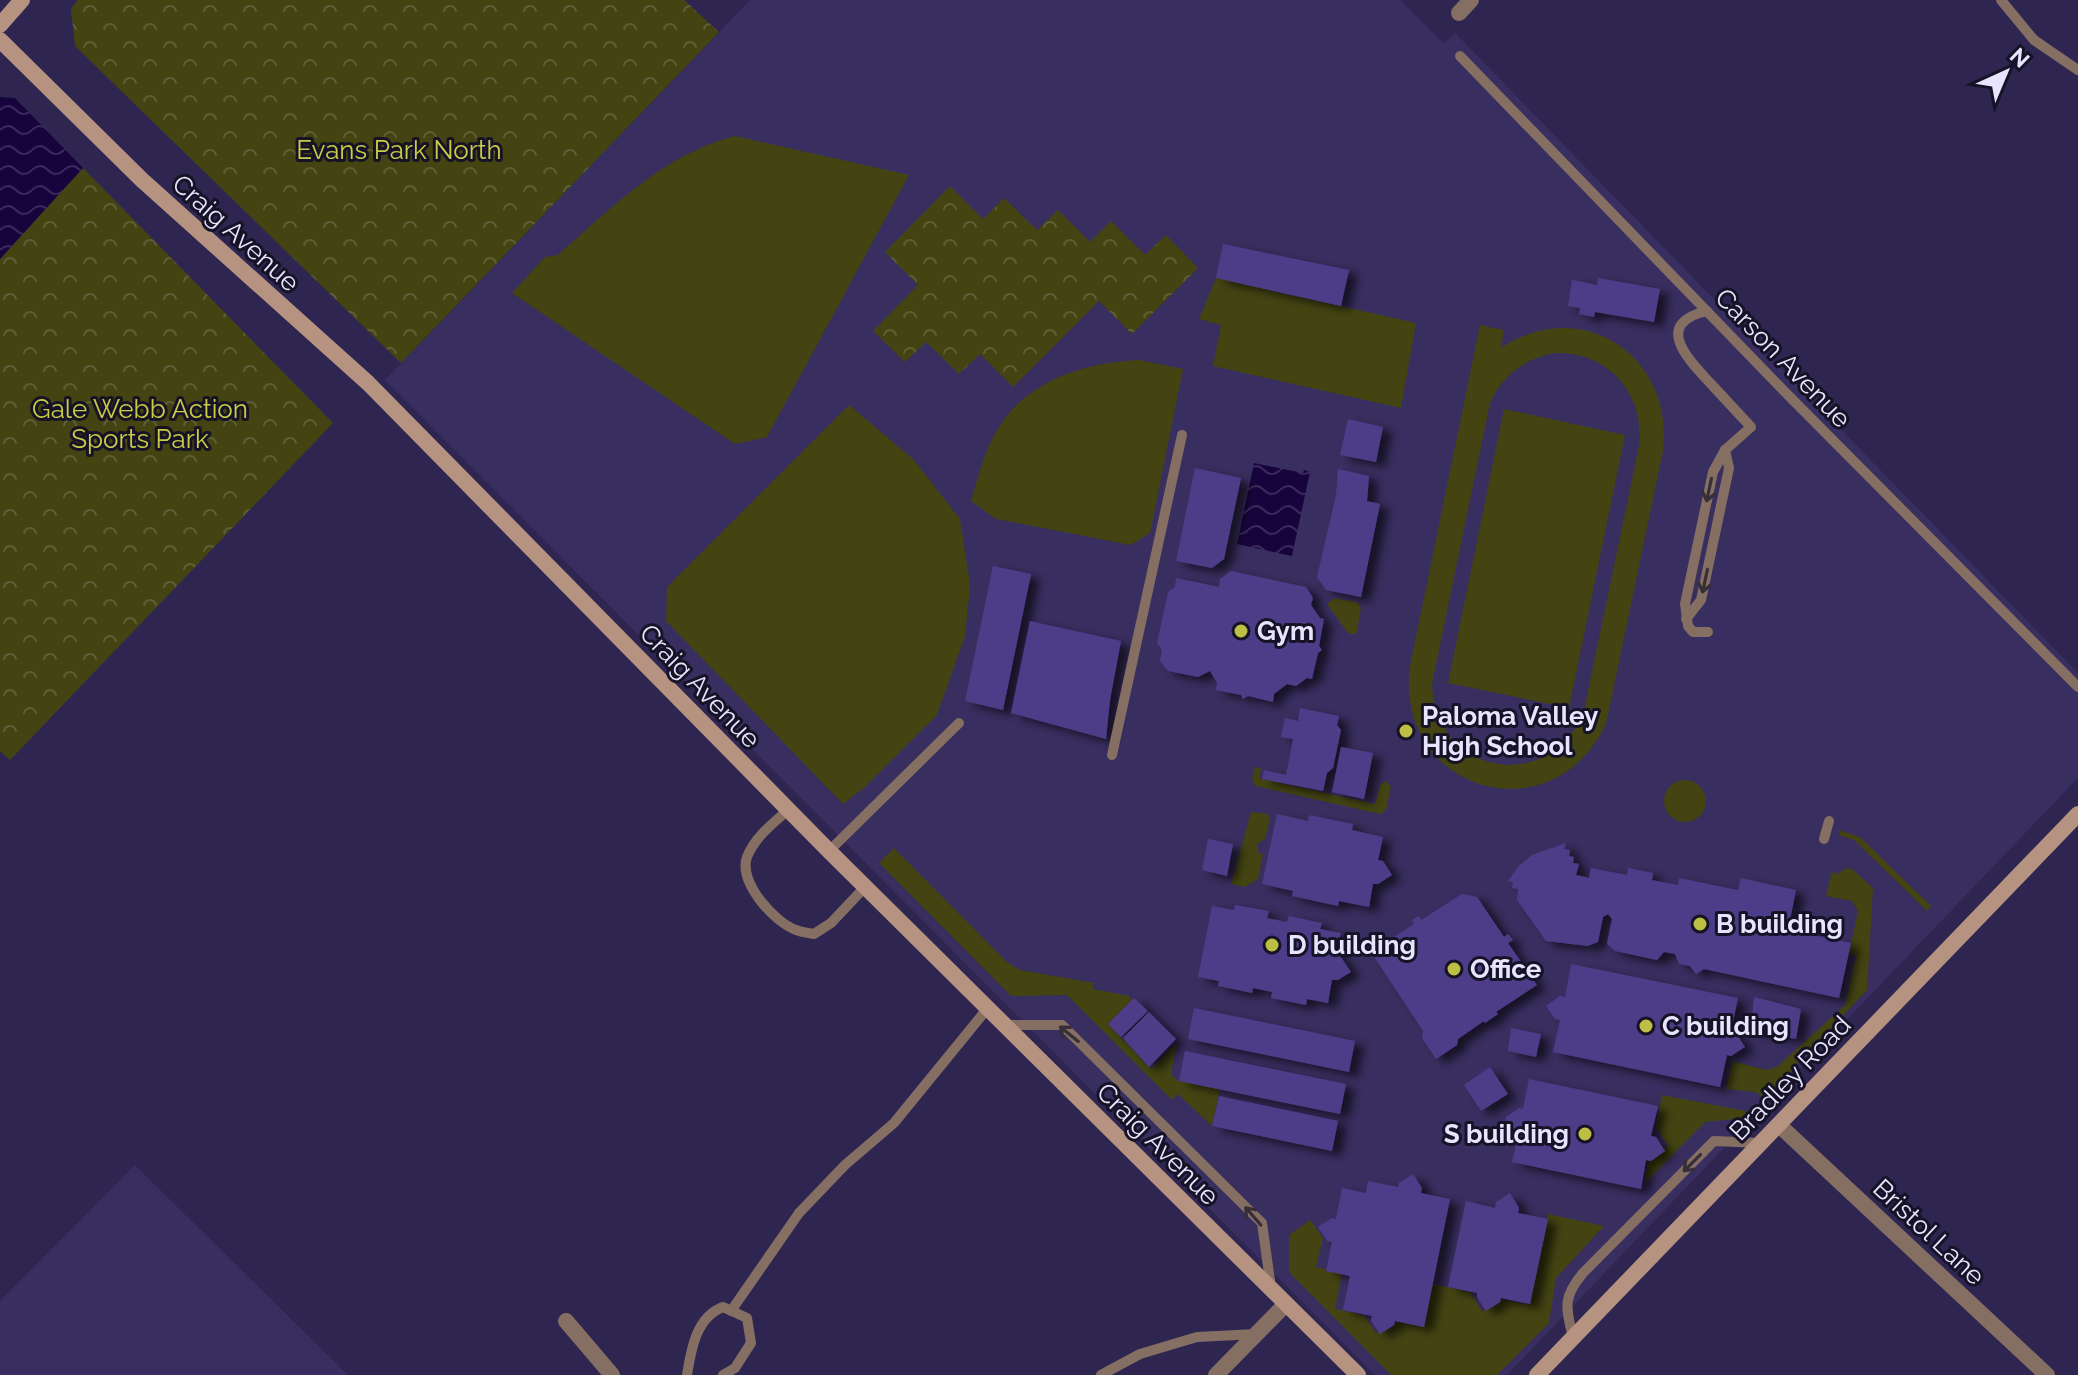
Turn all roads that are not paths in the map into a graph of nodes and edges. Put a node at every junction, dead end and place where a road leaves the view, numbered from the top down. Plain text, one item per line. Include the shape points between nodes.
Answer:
1 (22, 0) edge
2 (1471, 0) edge
3 (2001, 0) edge
4 (1459, 13) dead end
5 (0, 25) edge
6 (0, 40) edge
7 (1460, 56) dead end
8 (2078, 70) edge
9 (1707, 311) junction
10 (1182, 435) dead end
11 (1708, 632) dead end
12 (2078, 687) edge
13 (959, 723) dead end
14 (1112, 755) dead end
15 (788, 810) junction
16 (2078, 814) edge
17 (1829, 821) dead end
18 (1824, 839) dead end
19 (829, 851) junction
20 (865, 887) junction
21 (987, 1009) junction
22 (1004, 1025) junction
23 (1779, 1125) junction
24 (1761, 1143) junction
25 (1271, 1290) junction
26 (1286, 1304) junction
27 (731, 1311) junction
28 (566, 1321) dead end
29 (1256, 1334) junction
30 (1573, 1338) junction
31 (612, 1375) edge
32 (687, 1375) edge
33 (723, 1375) edge
34 (1101, 1375) edge
35 (1216, 1375) edge
36 (1358, 1375) edge
37 (1537, 1375) edge
38 (2047, 1375) edge

1 - 5 street
2 - 4 street
3 - 8 lane via 2034,40
6 - 15 street, Craig Avenue via 142,180 368,383
7 - 9 lane, Carson Avenue
9 -> 11 lane via 1684,321 1679,343 1751,427 1725,450 1713,472 1685,604 1693,632
9 - 12 lane, Carson Avenue
10 - 14 lane
13 - 19 lane
15 - 19 street, Craig Avenue
15 - 20 lane via 757,838 745,860 748,884 766,908 794,930 814,934
16 - 23 street, Bradley Road
17 - 18 lane
19 - 20 street, Craig Avenue
20 - 21 street, Craig Avenue
21 - 22 street, Craig Avenue
21 - 27 lane via 894,1123 799,1213
22 - 25 street, Craig Avenue
25 -> 22 lane via 1262,1223 1074,1036 1062,1025
23 - 24 street, Bradley Road
23 - 38 street, Bristol Lane
24 - 30 street, Bradley Road
24 -> 30 lane via 1714,1141 1583,1273 1569,1290 1566,1306
25 - 26 street, Craig Avenue
26 - 29 street
26 - 36 street, Craig Avenue
27 - 32 lane via 714,1311 695,1335
27 - 33 lane via 747,1318 751,1343 735,1368
28 - 31 street
29 - 34 lane via 1197,1337 1140,1354
29 - 35 street
30 - 37 street, Bradley Road

